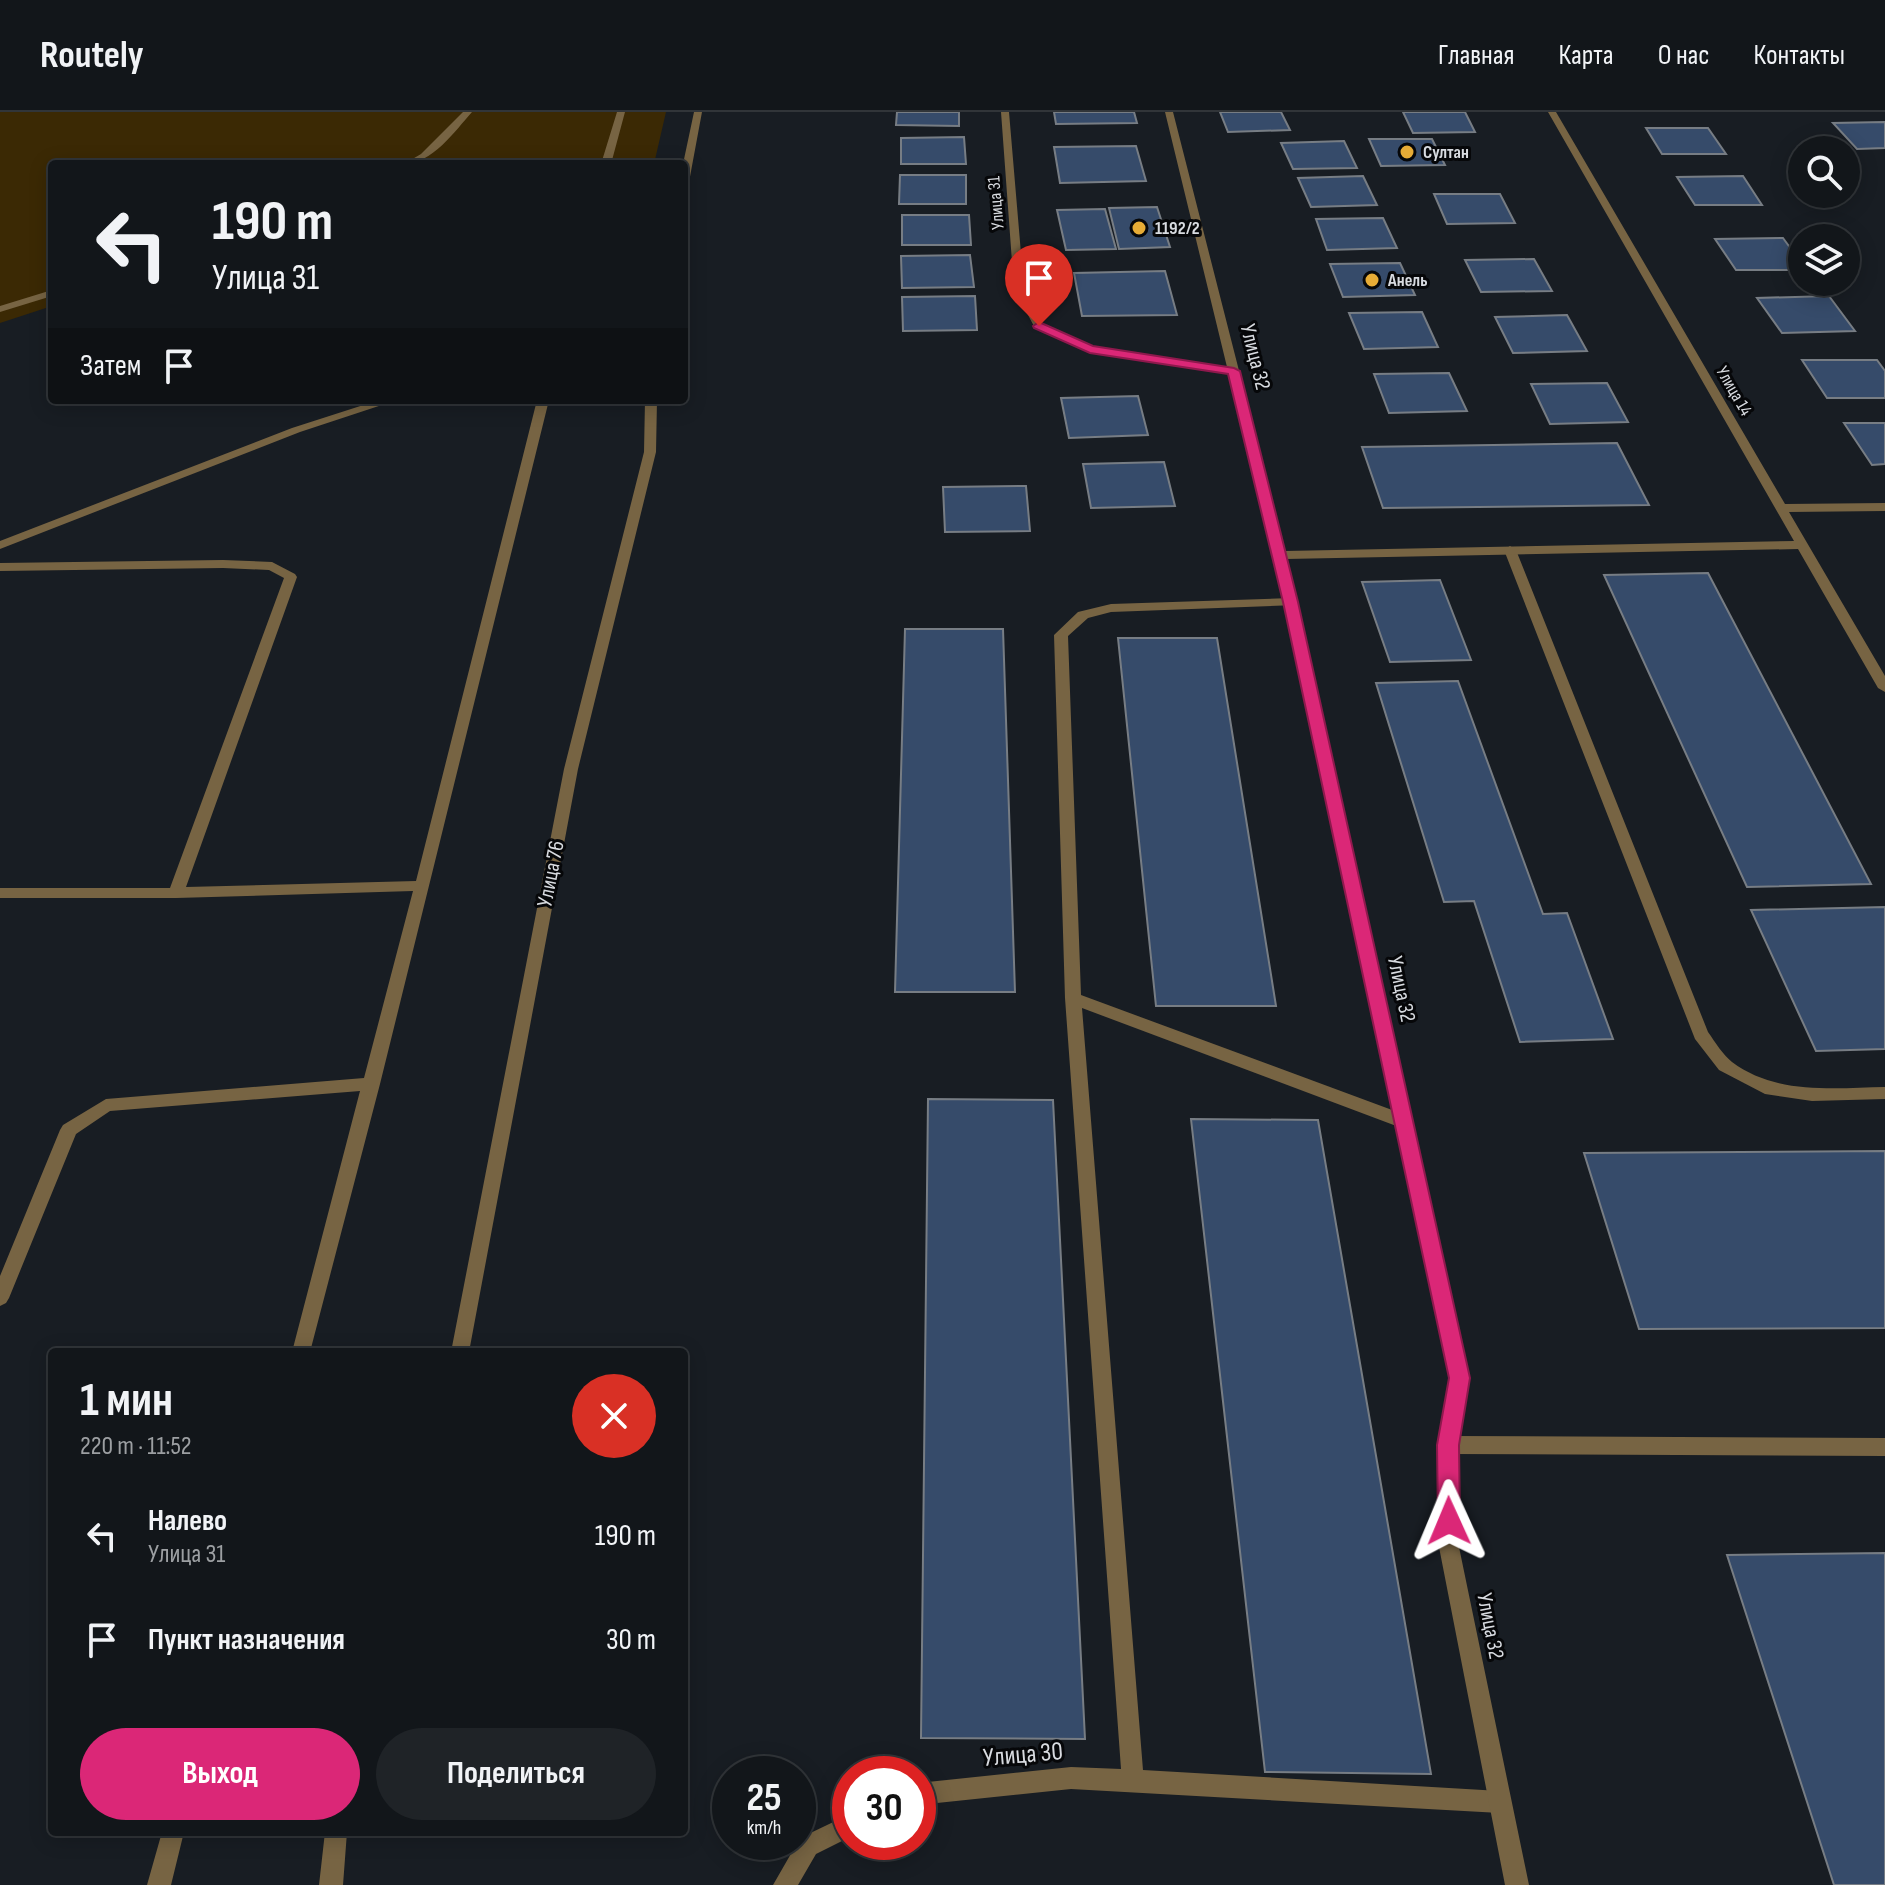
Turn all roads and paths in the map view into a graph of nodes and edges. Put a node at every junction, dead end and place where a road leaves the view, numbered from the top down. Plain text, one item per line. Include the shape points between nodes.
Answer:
1 (468, 112) edge
2 (621, 112) edge
3 (698, 112) edge
4 (1005, 112) edge
5 (1169, 112) edge
6 (1552, 112) edge
7 (416, 160) edge
8 (607, 160) edge
9 (688, 162) edge
10 (48, 294) edge
11 (0, 309) edge
12 (1234, 371) junction
13 (378, 404) edge
14 (542, 404) edge
15 (651, 404) edge
16 (1885, 507) edge
17 (1781, 508) junction
18 (0, 545) edge
19 (1801, 545) junction
20 (1510, 550) junction
21 (1279, 555) junction
22 (0, 567) edge
23 (1291, 602) junction
24 (1885, 688) edge
25 (422, 886) junction
26 (0, 893) edge
27 (176, 893) junction
28 (1073, 998) junction
29 (372, 1084) junction
30 (1885, 1093) edge
31 (1405, 1122) junction
32 (0, 1298) edge
33 (302, 1348) edge
34 (461, 1348) edge
35 (1448, 1445) junction
36 (1885, 1447) edge
37 (1133, 1780) junction
38 (936, 1792) edge
39 (1500, 1802) junction
40 (832, 1834) edge
41 (172, 1836) edge
42 (336, 1836) edge
43 (159, 1885) edge
44 (331, 1885) edge
45 (785, 1885) edge
46 (1517, 1885) edge

1 - 7 street
2 - 8 street
3 - 9 street
4 - 12 street, Улица 31 via 1019,289 1039,326 1090,349
5 - 12 street, Улица 32
6 - 17 street, Улица 14
10 - 11 street
12 - 21 street, Улица 32
13 - 18 street via 296,430
14 - 25 street
15 - 34 street, Улица 76 via 650,452 571,769
16 - 17 street
17 - 19 street, Улица 14
19 - 20 street
19 - 24 street, Улица 14
20 - 21 street
20 - 30 street via 1701,1035 1725,1066 1771,1089 1812,1095
21 - 23 street, Улица 32
22 - 27 street via 223,564 272,566 291,577
23 - 28 street via 1111,608 1083,615 1061,635
23 - 31 street, Улица 32
25 - 27 street
25 - 29 street
26 - 27 street
28 - 31 street
28 - 37 street
29 - 32 street via 106,1105 69,1130
29 - 33 street
31 - 35 street, Улица 32 via 1460,1378
35 - 36 street
35 - 39 street, Улица 32 via 1449,1547
37 - 38 street, Улица 30 via 1071,1778
37 - 39 street, Улица 30
39 - 46 street, Улица 32
40 - 45 street via 808,1846
41 - 43 street
42 - 44 street

